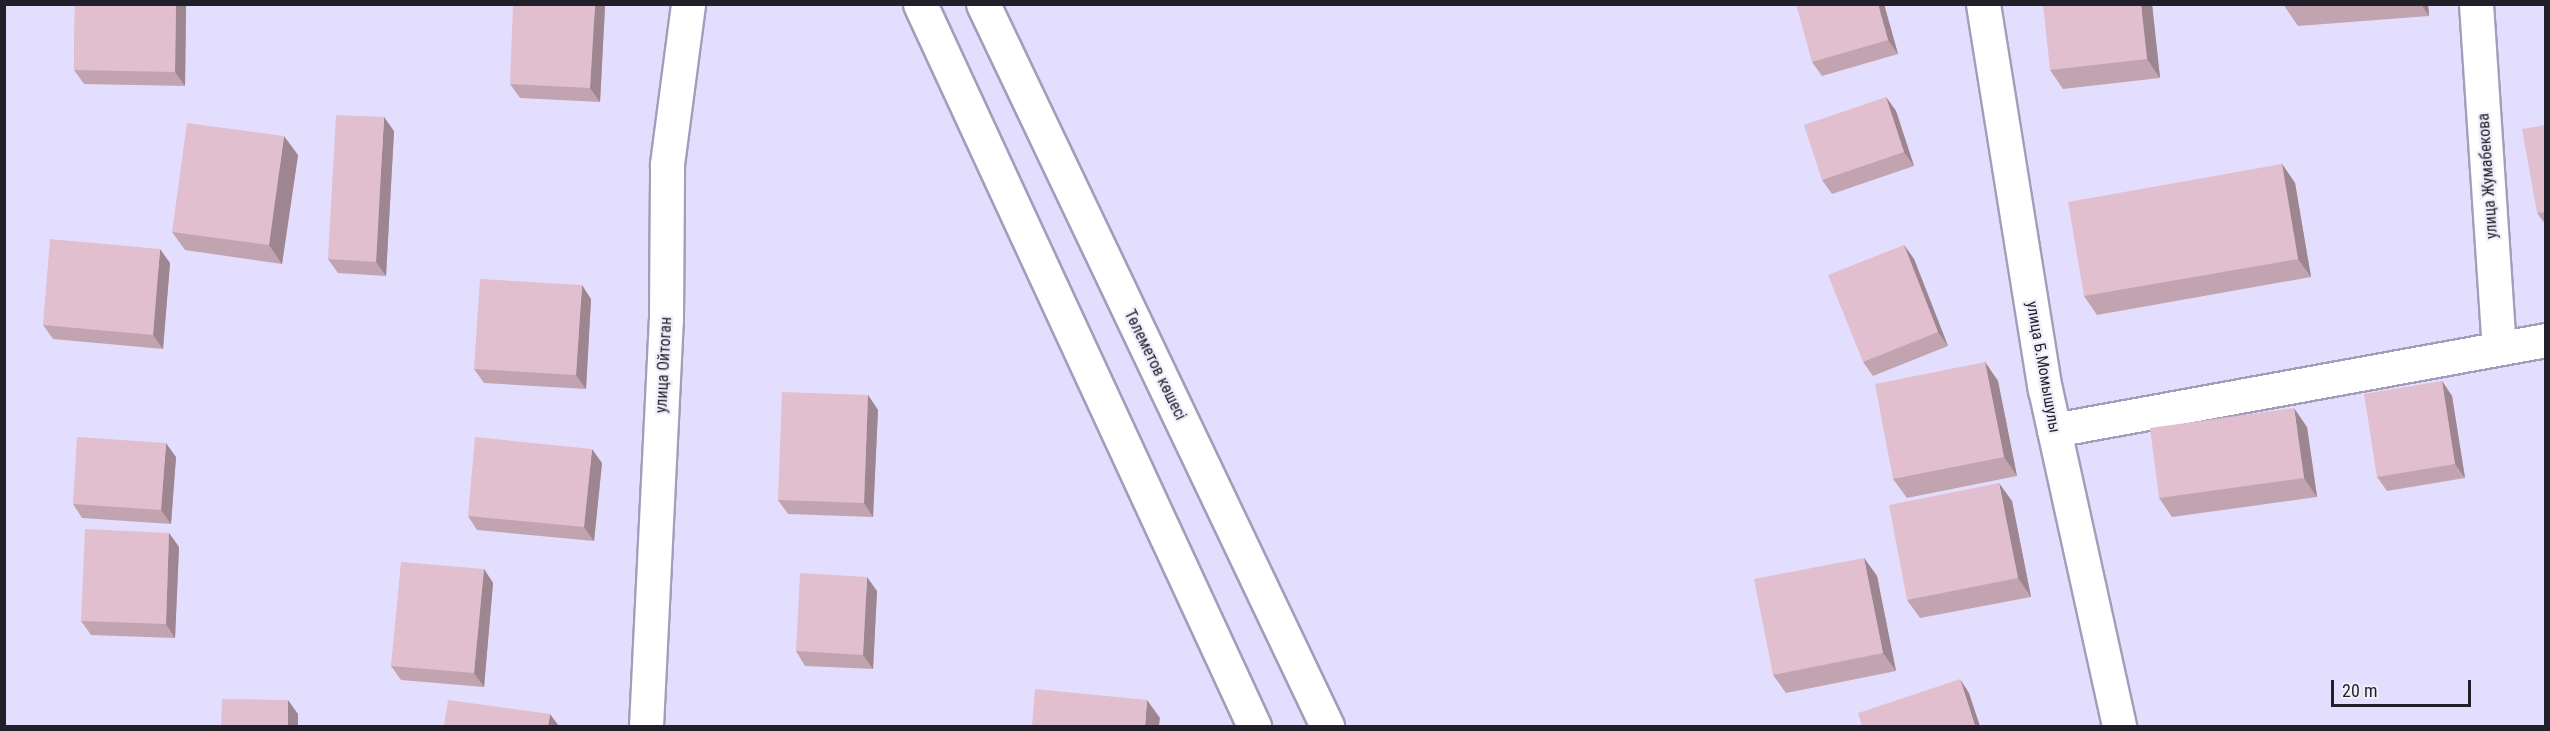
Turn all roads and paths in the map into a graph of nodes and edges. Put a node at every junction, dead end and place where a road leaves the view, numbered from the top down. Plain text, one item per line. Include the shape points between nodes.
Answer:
1 (688, 4) edge
2 (920, 4) edge
3 (983, 4) edge
4 (1983, 4) edge
5 (2476, 4) edge
6 (2546, 340) edge
7 (2499, 348) junction
8 (2054, 430) junction
9 (1325, 725) edge
10 (646, 726) edge
11 (1254, 726) edge
12 (2119, 726) edge

1 - 10 street, улица Ойтоган via 667,164 666,319
2 - 11 street
3 - 9 street, Төлеметов көшесі
4 - 8 street, улица Б.Момышулы
5 - 7 street, улица Жумабекова
6 - 7 street
7 - 8 street
8 - 12 street, улица Б.Момышулы

